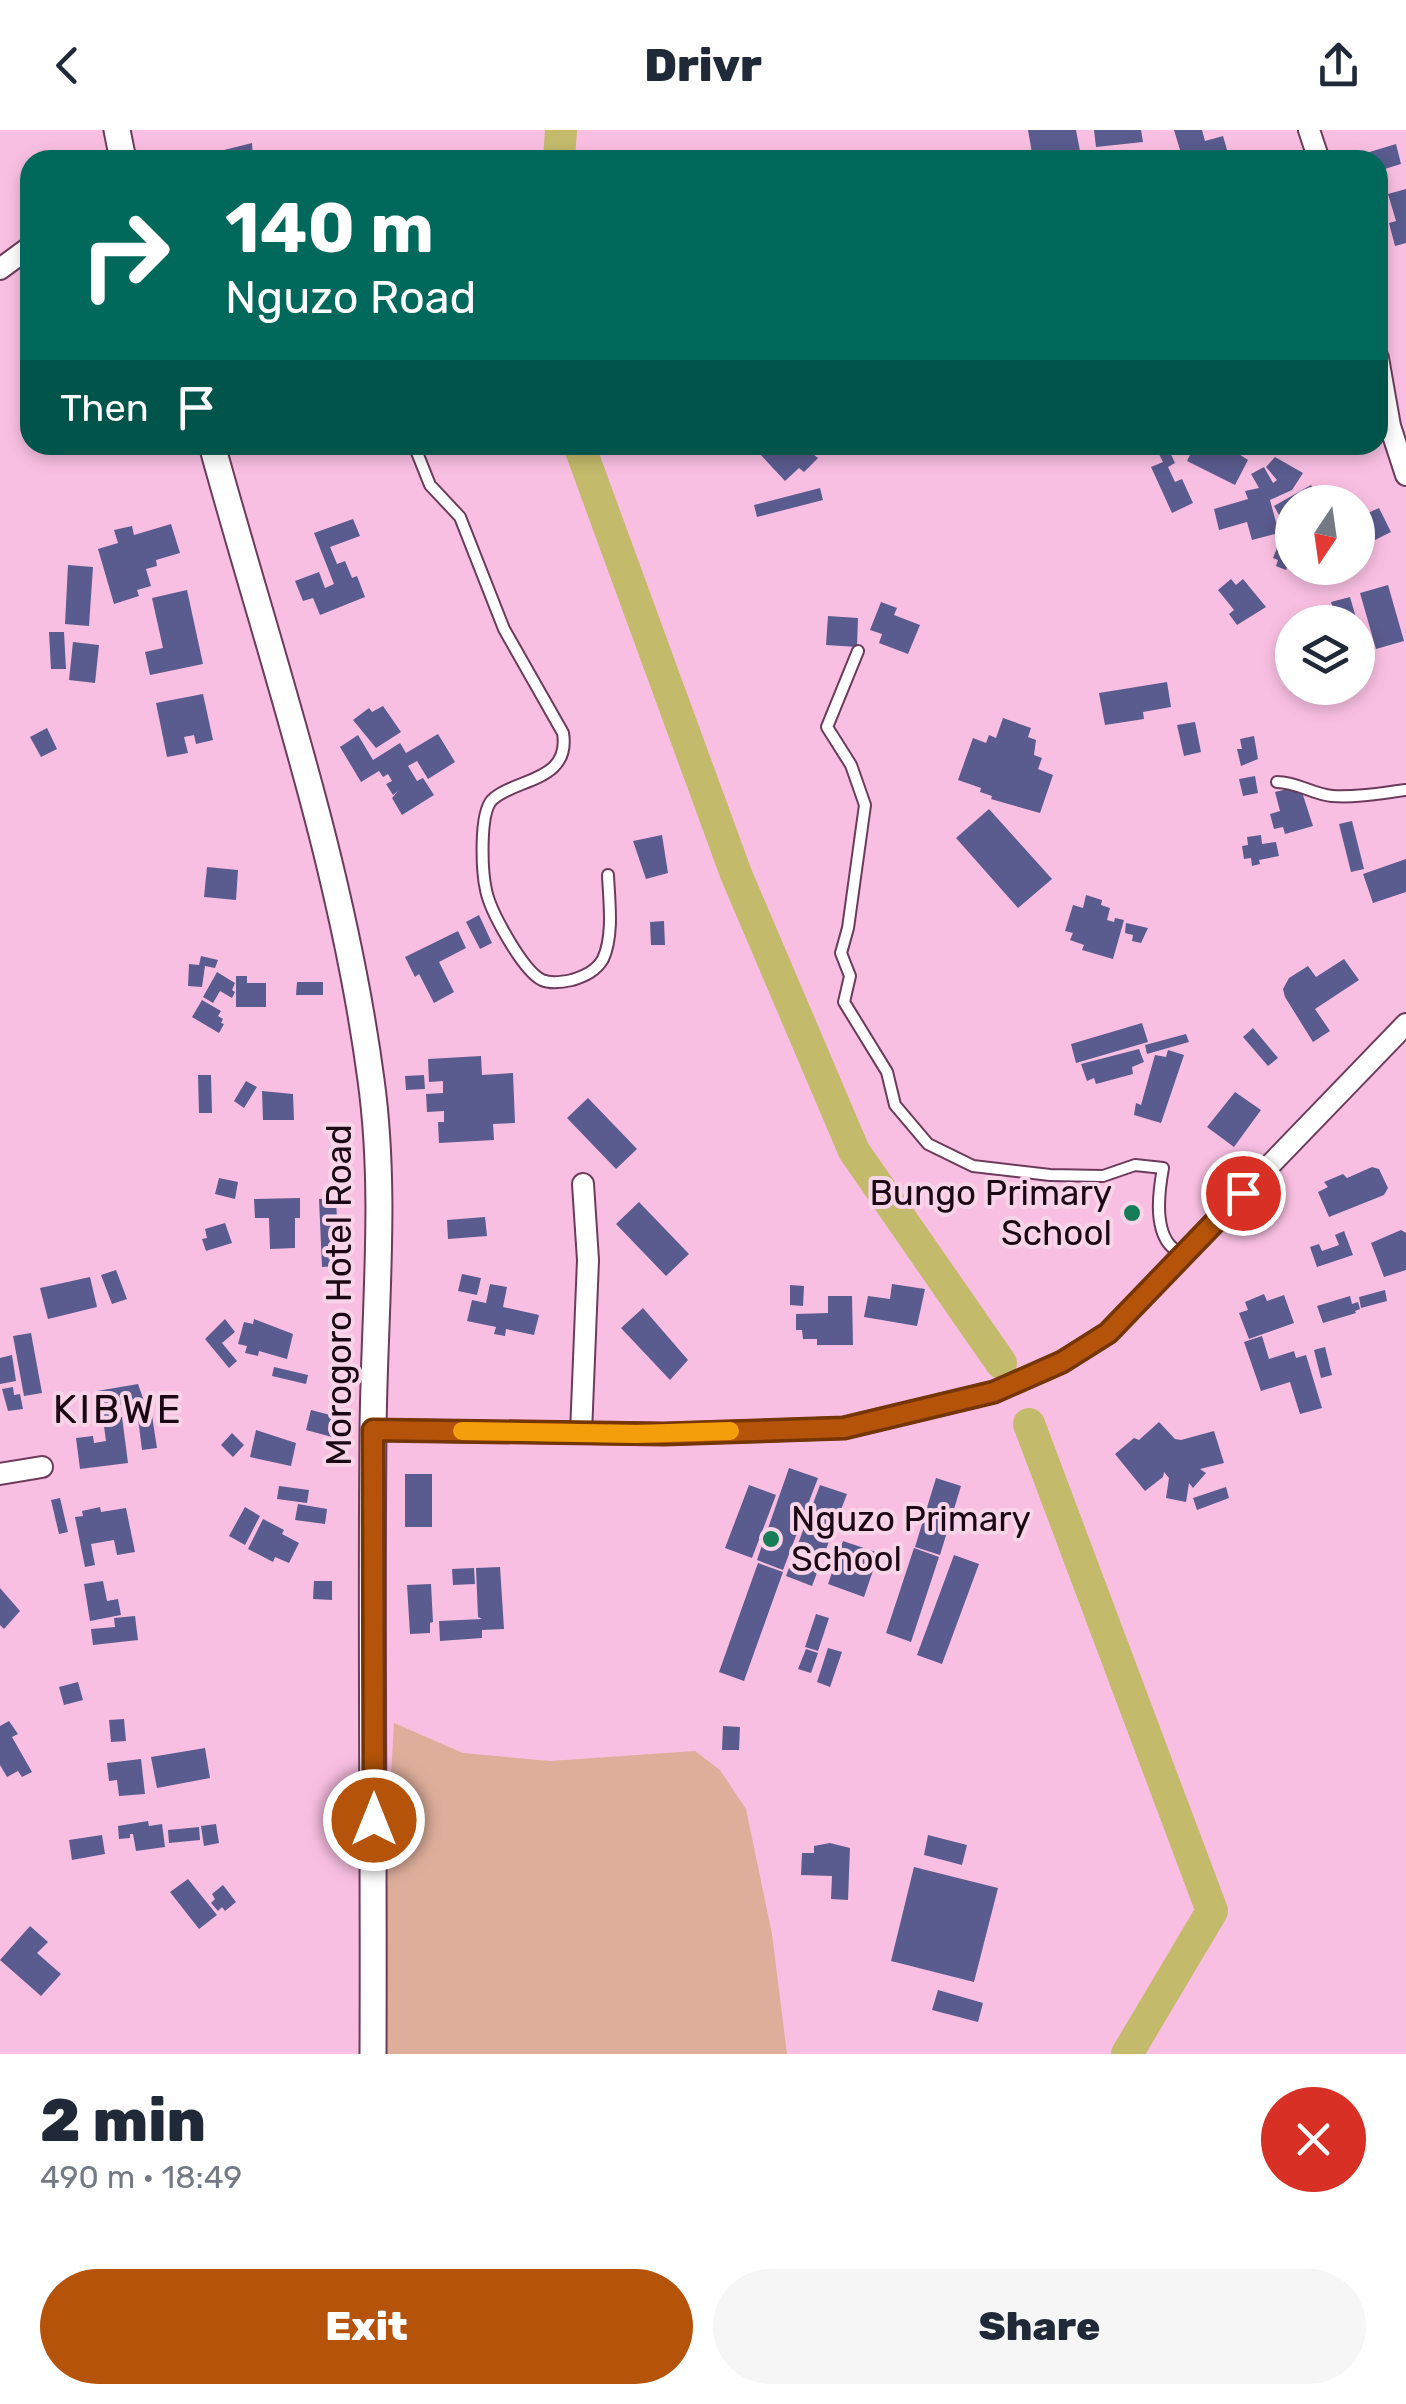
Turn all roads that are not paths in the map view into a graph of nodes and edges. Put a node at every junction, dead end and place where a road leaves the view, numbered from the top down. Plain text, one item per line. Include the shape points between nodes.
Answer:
1 (1388, 415) edge
2 (215, 455) edge
3 (418, 455) edge
4 (1406, 475) edge
5 (858, 650) dead end
6 (1277, 782) dead end
7 (1406, 790) edge
8 (608, 875) dead end
9 (1406, 1024) edge
10 (584, 1184) dead end
11 (1180, 1256) junction
12 (373, 1430) junction
13 (582, 1433) junction
14 (42, 1467) dead end
15 (0, 1474) edge
16 (372, 2054) edge

1 - 4 street
2 - 12 street, Morogoro Hotel Road via 309,777 370,1066 377,1138
3 - 8 lane via 430,485 460,517 504,629 563,734 560,758 540,776 494,798 484,832 488,900 537,977 569,980 600,963 607,946
5 - 11 lane via 827,727 865,805 841,953 850,976 844,1002 887,1072 895,1105 928,1144 973,1166 1050,1176 1102,1176 1135,1164 1164,1168 1160,1220
6 - 7 lane via 1333,796
9 - 11 street
10 - 13 street
11 - 13 street via 1108,1333 994,1392 844,1428
12 - 13 street
12 - 16 street, Morogoro Hotel Road
14 - 15 street

